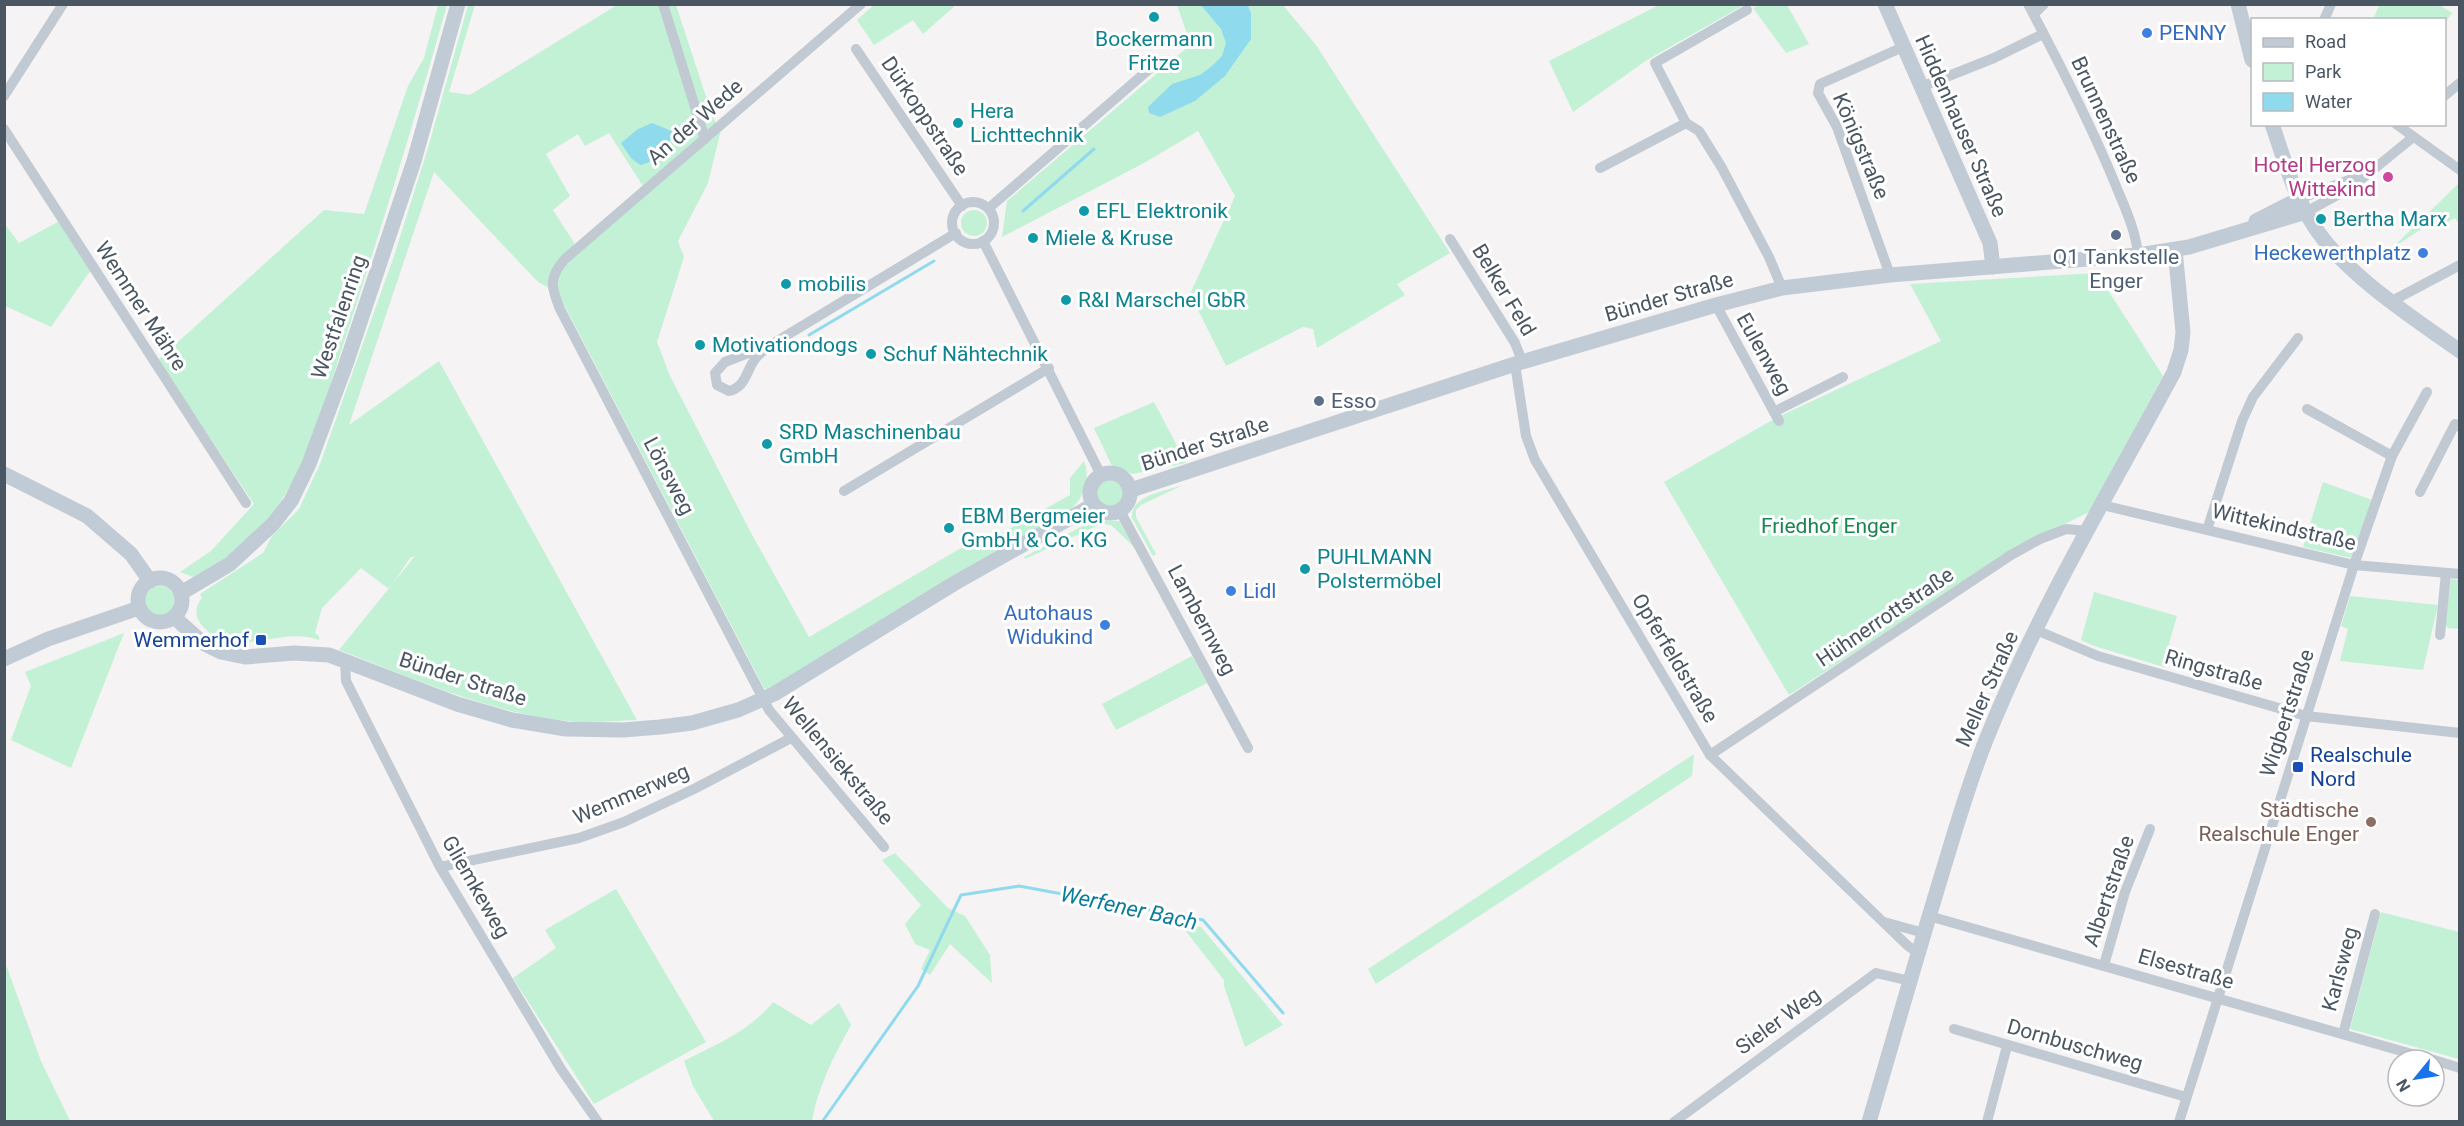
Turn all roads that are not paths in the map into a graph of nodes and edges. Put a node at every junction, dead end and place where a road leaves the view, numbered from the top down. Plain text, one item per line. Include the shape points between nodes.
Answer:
1 (63, 4) edge
2 (458, 4) edge
3 (663, 4) edge
4 (861, 4) edge
5 (1885, 4) edge
6 (2044, 4) edge
7 (2238, 4) edge
8 (2331, 4) edge
9 (2031, 9) edge
10 (1747, 10) dead end
11 (2325, 18) edge
12 (2043, 34) junction
13 (1903, 47) junction
14 (856, 49) dead end
15 (2251, 53) edge
16 (1154, 65) dead end
17 (2460, 83) edge
18 (1921, 87) junction
19 (2446, 95) edge
20 (5, 96) edge
21 (1686, 123) junction
22 (2273, 126) edge
23 (4, 129) edge
24 (2406, 130) edge
25 (705, 139) junction
26 (1600, 168) dead end
27 (2460, 170) edge
28 (2302, 205) junction
29 (962, 206) junction
30 (989, 208) junction
31 (956, 233) junction
32 (1450, 239) dead end
33 (983, 241) junction
34 (2168, 251) junction
35 (2138, 255) junction
36 (2460, 265) edge
37 (1993, 267) junction
38 (556, 269) joint
39 (1890, 275) junction
40 (1782, 288) junction
41 (2392, 301) junction
42 (1716, 305) junction
43 (2298, 338) dead end
44 (774, 343) junction
45 (2460, 351) edge
46 (1518, 363) junction
47 (1048, 368) junction
48 (1843, 377) dead end
49 (2427, 392) dead end
50 (2307, 409) dead end
51 (2460, 427) edge
52 (2392, 456) junction
53 (4, 474) edge
54 (1101, 475) junction
55 (1131, 490) junction
56 (844, 491) dead end
57 (2420, 492) dead end
58 (246, 503) dead end
59 (1093, 505) junction
60 (2102, 505) junction
61 (1120, 511) junction
62 (2207, 530) junction
63 (2088, 531) junction
64 (2354, 565) junction
65 (2446, 573) junction
66 (2460, 574) edge
67 (150, 580) junction
68 (181, 593) junction
69 (139, 608) junction
70 (174, 617) junction
71 (2036, 630) junction
72 (2440, 635) dead end
73 (4, 659) edge
74 (345, 660) junction
75 (763, 698) junction
76 (2306, 716) junction
77 (2460, 734) edge
78 (791, 738) junction
79 (1248, 748) dead end
80 (1710, 755) junction
81 (2150, 829) dead end
82 (884, 847) dead end
83 (440, 867) junction
84 (2375, 914) dead end
85 (1929, 916) junction
86 (1883, 922) junction
87 (1924, 933) junction
88 (1918, 953) junction
89 (2104, 965) junction
90 (1910, 981) junction
91 (2218, 998) junction
92 (1953, 1029) dead end
93 (2343, 1034) junction
94 (2007, 1046) junction
95 (2391, 1048) edge
96 (2186, 1096) junction
97 (598, 1122) edge
98 (1674, 1122) edge
99 (1869, 1122) edge
100 (1987, 1122) edge
101 (2179, 1122) edge

1 - 20 street
2 - 68 street, Westfalenring via 414,161 309,464 291,501 273,524 230,564
3 - 25 street
4 - 25 street, An der Wede
5 - 13 street, Hiddenhauser Straße
6 - 9 street
7 - 15 street
8 - 11 street
9 - 12 street, Brunnenstraße
10 - 21 street via 1655,63
12 - 18 street
12 - 35 street, Brunnenstraße via 2101,149 2127,213
13 - 18 street, Hiddenhauser Straße
13 - 39 street, Königstraße via 1818,88 1837,128
14 - 29 street, Dürkoppstraße
16 - 30 street
17 - 19 street
18 - 37 street, Hiddenhauser Straße via 1990,243
21 - 26 street
21 - 40 street via 1699,130 1722,168
22 - 28 street
23 - 58 street, Wemmer Mähre
24 - 27 street
24 - 28 street, Bünder Straße via 2369,172
25 - 38 street, An der Wede
28 - 34 street, Bünder Straße via 2237,231
28 - 41 street via 2341,258
29 - 30 street via 979,202
29 - 31 street via 953,221
30 - 33 street via 994,226
31 - 33 street via 965,242
31 - 44 street
32 - 46 street, Belker Feld via 1515,343
33 - 47 street
34 - 35 street, Bünder Straße
34 - 60 street, Meller Straße via 2178,293 2181,351 2174,372
35 - 37 street, Bünder Straße
36 - 41 street
37 - 39 street, Bünder Straße
38 - 75 street, Lönsweg via 552,280 560,309
39 - 40 street, Bünder Straße
40 - 42 street, Bünder Straße
41 - 45 street
42 - 46 street, Bünder Straße
42 - 48 street, Eulenweg via 1776,417
43 - 62 street via 2253,397
44 - 44 street via 725,362 715,373 717,386 729,392 737,389 755,359
46 - 55 street, Bünder Straße
46 - 80 street, Opferfeldstraße via 1526,436 1535,460
47 - 54 street
47 - 56 street
49 - 52 street, Wigbertstraße
50 - 52 street
51 - 57 street via 2454,424
52 - 64 street, Wigbertstraße
53 - 67 street via 87,516 131,554
54 - 55 street via 1113,472 1125,478
54 - 59 street via 1091,485
55 - 61 street via 1129,502
59 - 61 street via 1109,514
59 - 75 street, Bünder Straße
60 - 62 street, Wittekindstraße
60 - 63 street, Meller Straße
61 - 79 street, Lambernweg
62 - 64 street, Wittekindstraße
63 - 71 street, Meller Straße
63 - 80 street, Hühnerrottstraße via 2067,529 2040,538 2011,555
64 - 65 street, Wittekindstraße
64 - 76 street, Wigbertstraße
65 - 66 street, Wittekindstraße
65 - 72 street
67 - 68 street via 168,579
67 - 69 street via 138,595
68 - 70 street via 181,609
69 - 70 street via 154,622
69 - 73 street via 48,639
70 - 74 street, Bünder Straße via 203,643 232,655 294,653
71 - 76 street, Ringstraße via 2098,656
71 - 85 street, Meller Straße via 1966,794
74 - 75 street, Bünder Straße via 457,704 512,720 566,729 623,730 692,723 738,710
74 - 83 street, Gliemkeweg via 346,681
75 - 78 street, Wellensiekstraße
76 - 77 street, Ringstraße
76 - 91 street, Wigbertstraße
78 - 82 street, Wellensiekstraße
78 - 83 street, Wemmerweg via 624,822 579,838
80 - 86 street, Opferfeldstraße
81 - 89 street, Albertstraße via 2125,892
83 - 97 street, Gliemkeweg via 561,1069
84 - 93 street, Karlsweg
85 - 87 street, Meller Straße
85 - 89 street, Elsestraße
86 - 87 street, Opferfeldstraße
86 - 88 street, Opferfeldstraße
87 - 88 street, Meller Straße
88 - 90 street, Meller Straße
89 - 91 street, Elsestraße
90 - 98 street, Sieler Weg via 1876,973
90 - 99 street, Meller Straße
91 - 93 street, Elsestraße
91 - 96 street, Wigbertstraße
92 - 94 street, Dornbuschweg
93 - 95 street, Elsestraße
94 - 96 street, Dornbuschweg
94 - 100 street
96 - 101 street, Wigbertstraße

